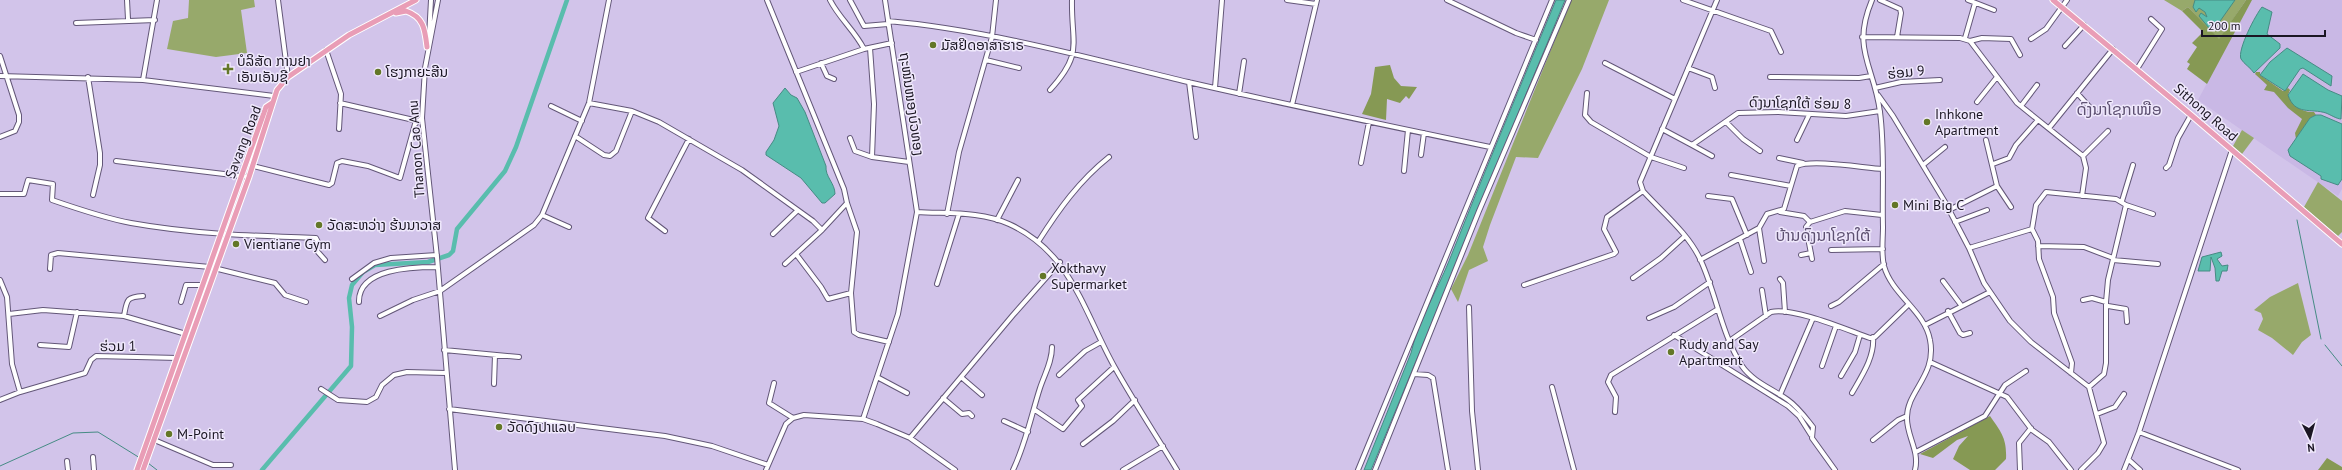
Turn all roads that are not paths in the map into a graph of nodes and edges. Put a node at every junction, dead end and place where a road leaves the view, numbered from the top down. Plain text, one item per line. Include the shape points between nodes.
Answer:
1 (127, 0) edge
2 (157, 0) edge
3 (278, 0) edge
4 (416, 0) edge
5 (431, 0) edge
6 (438, 0) edge
7 (609, 0) edge
8 (767, 0) edge
9 (830, 0) edge
10 (850, 0) edge
11 (885, 0) edge
12 (996, 0) edge
13 (1072, 0) edge
14 (1222, 0) edge
15 (1287, 0) edge
16 (1447, 0) edge
17 (1552, 0) edge
18 (1569, 0) edge
19 (1683, 0) edge
20 (1717, 0) edge
21 (1872, 0) edge
22 (1880, 0) edge
23 (1968, 0) edge
24 (2053, 0) edge
25 (2067, 0) edge
26 (1317, 2) edge
27 (1975, 3) junction
28 (2062, 7) junction
29 (1994, 10) dead end
30 (1712, 11) junction
31 (381, 18) junction
32 (128, 19) junction
33 (2151, 19) dead end
34 (155, 20) junction
35 (888, 22) junction
36 (76, 23) dead end
37 (2084, 26) junction
38 (1862, 37) junction
39 (1897, 37) junction
40 (992, 38) junction
41 (1965, 38) junction
42 (429, 39) junction
43 (2031, 39) dead end
44 (1536, 40) junction
45 (1970, 41) junction
46 (892, 44) junction
47 (2065, 46) dead end
48 (427, 47) junction
49 (870, 48) junction
50 (864, 49) junction
51 (2113, 49) junction
52 (326, 50) junction
53 (1781, 52) dead end
54 (1074, 54) junction
55 (2020, 55) dead end
56 (0, 56) edge
57 (986, 60) junction
58 (1244, 61) dead end
59 (822, 63) junction
60 (1605, 63) dead end
61 (1019, 68) dead end
62 (1688, 68) junction
63 (2137, 70) junction
64 (796, 72) junction
65 (0, 76) edge
66 (8, 76) junction
67 (1871, 76) junction
68 (88, 77) junction
69 (288, 77) junction
70 (1770, 77) dead end
71 (1997, 77) junction
72 (834, 79) dead end
73 (143, 80) junction
74 (1940, 80) dead end
75 (1189, 82) junction
76 (2036, 85) dead end
77 (1215, 88) junction
78 (1716, 88) dead end
79 (1875, 88) junction
80 (1050, 90) dead end
81 (1587, 93) dead end
82 (1876, 93) junction
83 (2077, 93) junction
84 (1239, 94) junction
85 (274, 96) junction
86 (1675, 99) junction
87 (1977, 102) dead end
88 (272, 103) junction
89 (340, 103) junction
90 (589, 103) junction
91 (1292, 105) junction
92 (551, 106) dead end
93 (2021, 106) junction
94 (632, 111) junction
95 (1880, 111) junction
96 (2095, 113) dead end
97 (1809, 115) junction
98 (2191, 115) junction
99 (420, 119) junction
100 (2038, 120) junction
101 (582, 121) junction
102 (1369, 122) junction
103 (1726, 122) junction
104 (2049, 128) junction
105 (339, 129) dead end
106 (1662, 129) junction
107 (1408, 130) junction
108 (2108, 131) dead end
109 (1424, 133) junction
110 (575, 136) junction
111 (0, 137) edge
112 (1196, 137) dead end
113 (850, 138) dead end
114 (689, 139) junction
115 (1797, 140) dead end
116 (1986, 140) dead end
117 (1692, 145) junction
118 (1490, 147) junction
119 (1945, 147) dead end
120 (2232, 150) junction
121 (1760, 151) dead end
122 (1422, 155) dead end
123 (1712, 156) dead end
124 (2083, 156) junction
125 (872, 157) junction
126 (1109, 157) dead end
127 (1650, 157) junction
128 (1779, 158) dead end
129 (116, 161) dead end
130 (909, 162) junction
131 (1360, 163) dead end
132 (1803, 164) junction
133 (1993, 164) junction
134 (1923, 165) junction
135 (2133, 165) dead end
136 (252, 166) junction
137 (1684, 168) dead end
138 (2166, 168) dead end
139 (1883, 169) junction
140 (1404, 171) dead end
141 (1731, 175) dead end
142 (243, 176) junction
143 (249, 177) junction
144 (1018, 180) dead end
145 (1791, 186) junction
146 (1996, 186) junction
147 (1643, 191) junction
148 (0, 194) edge
149 (93, 195) dead end
150 (1708, 196) dead end
151 (2082, 196) junction
152 (2122, 201) junction
153 (847, 203) junction
154 (2126, 205) junction
155 (2011, 207) dead end
156 (1949, 210) junction
157 (1987, 210) dead end
158 (797, 211) junction
159 (917, 212) junction
160 (1780, 212) junction
161 (947, 214) junction
162 (959, 214) junction
163 (2153, 214) dead end
164 (542, 215) junction
165 (1882, 215) junction
166 (997, 220) junction
167 (1810, 222) junction
168 (1955, 222) junction
169 (570, 227) dead end
170 (1759, 228) junction
171 (2032, 229) junction
172 (822, 230) junction
173 (665, 231) dead end
174 (773, 234) dead end
175 (1747, 234) junction
176 (221, 235) junction
177 (227, 235) junction
178 (1685, 236) junction
179 (2342, 236) edge
180 (1740, 239) junction
181 (2337, 240) junction
182 (1038, 242) junction
183 (2342, 244) edge
184 (2038, 246) junction
185 (1969, 248) junction
186 (1883, 249) junction
187 (1831, 250) dead end
188 (1811, 253) junction
189 (796, 254) junction
190 (1801, 255) dead end
191 (437, 256) junction
192 (1812, 259) dead end
193 (2113, 259) junction
194 (325, 260) dead end
195 (1700, 260) junction
196 (1764, 261) dead end
197 (1060, 262) junction
198 (785, 264) dead end
199 (1884, 264) junction
200 (2158, 264) dead end
201 (437, 266) junction
202 (213, 268) junction
203 (50, 269) dead end
204 (1751, 272) dead end
205 (1633, 278) dead end
206 (352, 279) dead end
207 (1780, 279) dead end
208 (0, 280) edge
209 (1943, 280) dead end
210 (1710, 282) junction
211 (937, 284) dead end
212 (204, 285) junction
213 (1524, 285) dead end
214 (1762, 290) dead end
215 (440, 291) junction
216 (1990, 292) junction
217 (851, 293) junction
218 (143, 296) dead end
219 (199, 298) junction
220 (205, 300) junction
221 (2083, 300) dead end
222 (181, 302) dead end
223 (306, 302) dead end
224 (359, 302) dead end
225 (1909, 304) junction
226 (2107, 304) junction
227 (1961, 305) junction
228 (1469, 306) dead end
229 (1831, 306) dead end
230 (1718, 309) junction
231 (194, 311) junction
232 (77, 312) junction
233 (1785, 312) junction
234 (1948, 312) junction
235 (200, 313) junction
236 (9, 314) junction
237 (124, 316) junction
238 (380, 316) dead end
239 (1766, 316) junction
240 (1649, 318) dead end
241 (1813, 318) junction
242 (2127, 322) dead end
243 (1924, 325) junction
244 (1836, 326) junction
245 (1970, 333) dead end
246 (186, 334) junction
247 (1674, 335) junction
248 (1860, 335) junction
249 (1873, 338) junction
250 (888, 342) junction
251 (1101, 342) junction
252 (1728, 342) junction
253 (40, 345) dead end
254 (1052, 347) dead end
255 (444, 350) junction
256 (495, 355) junction
257 (519, 357) dead end
258 (178, 358) junction
259 (1930, 362) junction
260 (1114, 366) junction
261 (1822, 366) dead end
262 (2026, 371) dead end
263 (446, 373) junction
264 (2071, 373) junction
265 (1414, 374) junction
266 (1059, 375) dead end
267 (1841, 376) dead end
268 (877, 377) junction
269 (961, 377) junction
270 (774, 383) dead end
271 (494, 384) dead end
272 (2089, 386) junction
273 (1552, 387) dead end
274 (321, 389) dead end
275 (20, 392) junction
276 (907, 393) dead end
277 (1852, 393) dead end
278 (2000, 393) junction
279 (2124, 394) dead end
280 (982, 395) dead end
281 (1780, 395) junction
282 (943, 398) junction
283 (0, 400) edge
284 (1135, 400) junction
285 (449, 409) junction
286 (1035, 410) junction
287 (1615, 412) dead end
288 (2097, 414) junction
289 (972, 416) dead end
290 (1907, 416) junction
291 (793, 418) junction
292 (863, 419) junction
293 (1004, 421) dead end
294 (2031, 428) junction
295 (1028, 432) junction
296 (2139, 432) junction
297 (1811, 435) junction
298 (149, 438) junction
299 (910, 438) junction
300 (154, 440) junction
301 (1873, 440) dead end
302 (1083, 444) dead end
303 (149, 445) junction
304 (1163, 446) junction
305 (1916, 452) junction
306 (93, 457) dead end
307 (2129, 460) junction
308 (67, 461) dead end
309 (231, 465) dead end
310 (768, 465) junction
311 (140, 468) edge
312 (68, 470) edge
313 (94, 470) edge
314 (455, 470) edge
315 (766, 470) edge
316 (955, 470) edge
317 (1014, 470) edge
318 (1123, 470) edge
319 (1177, 470) edge
320 (1358, 470) edge
321 (1375, 470) edge
322 (1448, 470) edge
323 (1478, 470) edge
324 (1574, 470) edge
325 (1835, 470) edge
326 (1915, 470) edge
327 (2020, 470) edge
328 (2071, 470) edge
329 (2080, 470) edge
330 (2124, 470) edge
331 (2140, 470) edge
332 (2238, 470) edge

1 - 32 street
2 - 34 street
3 - 69 street
4 - 31 main road
5 - 42 street, Thanon Cao Anu
6 - 42 street, Thanon Cao Anu via 435,23
7 - 90 street
8 - 64 street
9 - 50 street
10 - 35 street via 864,26
11 - 35 street, ຖະໜົນໜອງບົວທອງ
12 - 40 street
13 - 54 street
14 - 77 street
15 - 26 street
16 - 44 street
17 - 44 street
18 - 265 street via 1479,211
19 - 30 street
20 - 30 street
21 - 38 street
22 - 39 street via 1900,9
23 - 27 street
24 - 28 main road, Sithong Road
25 - 28 street
26 - 91 street
27 - 29 street
27 - 41 street
28 - 37 main road, Sithong Road
28 - 43 street via 2046,28
30 - 53 street via 1771,31
30 - 62 street
31 - 48 main road via 406,11 415,15 425,28
31 - 52 main road
32 - 34 street
32 - 36 street
33 - 63 street via 2162,30
34 - 73 street
35 - 40 street via 918,24
35 - 46 street, ຖະໜົນໜອງບົວທອງ
37 - 47 street
37 - 51 main road, Sithong Road
38 - 39 street
38 - 67 street
39 - 41 street
40 - 54 street
40 - 57 street
41 - 45 street
42 - 48 street, Thanon Cao Anu
44 - 118 street
45 - 55 street via 1982,38 2011,39
45 - 71 street
46 - 49 street
46 - 130 street, ຖະໜົນໜອງບົວທອງ
48 - 99 street, Thanon Cao Anu
49 - 50 street
49 - 125 street via 874,104
50 - 59 street
51 - 63 main road, Sithong Road
51 - 83 street
52 - 69 main road
52 - 89 street via 341,94
54 - 75 street
54 - 80 street via 1060,79
56 - 66 street
57 - 61 street
57 - 161 street via 959,152
58 - 84 street
59 - 64 street
59 - 72 street via 827,76
60 - 86 street
62 - 78 street via 1712,77
62 - 86 street
63 - 98 main road, Sithong Road
64 - 153 street via 844,189
65 - 66 street
66 - 68 street
66 - 111 street via 19,122 15,131
67 - 70 street
67 - 79 street
68 - 73 street
68 - 149 street via 100,153
69 - 85 main road via 281,83
71 - 87 street
71 - 93 street
73 - 85 street via 231,93
74 - 79 street, ຮ່ອມ 9 via 1901,82
75 - 77 street
75 - 112 street
76 - 93 street
77 - 84 street
79 - 82 street
81 - 127 street via 1586,119
82 - 95 street
82 - 134 street
83 - 96 street
83 - 104 street
84 - 91 street
85 - 88 main road
86 - 106 street
88 - 136 main road, Savang Road
88 - 142 main road, Savang Road via 266,107
89 - 99 street
89 - 105 street
90 - 94 street
90 - 101 street
91 - 102 street
92 - 101 street
93 - 100 street
94 - 110 street via 616,151 610,156 604,155
94 - 114 street via 659,122
95 - 97 street, ດົງນາໂຊກໃຕ້ ຮ່ອມ 8 via 1846,116
95 - 139 street
97 - 103 street, ດົງນາໂຊກໃຕ້ ຮ່ອມ 8 via 1746,112
97 - 115 street
98 - 120 main road, Sithong Road
98 - 138 street
99 - 136 street via 400,178 368,166 342,161 337,163 332,183 329,185
99 - 191 street, Thanon Cao Anu
100 - 104 street
100 - 133 street via 2016,145 2009,158
101 - 110 street
102 - 107 street
102 - 131 street
103 - 117 street, ດົງນາໂຊກໃຕ້ ຮ່ອມ 8
103 - 121 street
104 - 124 street
106 - 117 street
106 - 127 street
107 - 109 street
107 - 140 street
108 - 124 street
109 - 118 street
109 - 122 street
110 - 164 street
113 - 125 street via 855,151
114 - 158 street via 742,170
114 - 173 street via 648,218
116 - 133 street
117 - 123 street
118 - 320 street
119 - 134 street
120 - 181 main road, Sithong Road
120 - 296 street
124 - 151 street via 2086,168
125 - 130 street
126 - 182 street via 1072,192
127 - 137 street
127 - 147 street via 1640,182
128 - 132 street
129 - 142 street
130 - 159 street, ຖະໜົນໜອງບົວທອງ
132 - 139 street
132 - 145 street via 1795,170
133 - 146 street
134 - 156 street
135 - 152 street
136 - 143 main road, Savang Road
139 - 165 street
141 - 145 street
142 - 143 street
142 - 176 main road, Savang Road
143 - 177 main road, Savang Road
144 - 166 street
145 - 160 street via 1784,209
146 - 155 street
146 - 156 street
147 - 178 street
147 - 213 street via 1607,217 1604,229 1616,252 1614,254
148 - 176 street via 24,194 28,180 49,183 53,184 52,200 99,216
150 - 175 street via 1732,200
151 - 152 street
151 - 171 street via 2046,192 2036,205
152 - 154 street
153 - 172 street
153 - 217 street via 857,232
154 - 163 street
154 - 193 street
156 - 168 street
157 - 168 street
158 - 172 street
158 - 174 street
159 - 161 street
159 - 250 street, ຖະໜົນໜອງບົວທອງ via 898,314
160 - 167 street via 1804,216
160 - 170 street via 1766,214
161 - 162 street
162 - 166 street
162 - 211 street
164 - 169 street
164 - 215 street via 534,225
165 - 167 street via 1845,211
165 - 186 street
166 - 182 street via 1022,230
167 - 188 street via 1806,227
168 - 185 street
170 - 175 street
170 - 196 street
171 - 184 street
171 - 185 street
172 - 189 street
175 - 180 street
176 - 177 street
176 - 202 main road, Savang Road
177 - 194 street via 316,238 317,251
177 - 202 main road, Savang Road
178 - 195 street
178 - 205 street
179 - 181 street
180 - 195 street
180 - 204 street
181 - 183 main road, Sithong Road
182 - 197 street
184 - 193 street via 2084,247
184 - 264 street via 2039,259 2053,297 2054,314 2072,363
185 - 216 street
186 - 187 street
186 - 199 street
188 - 190 street
188 - 192 street
189 - 198 street
189 - 217 street via 828,299
191 - 201 street, Thanon Cao Anu
191 - 206 street via 391,258 374,263
193 - 200 street
193 - 226 street
195 - 210 street
197 - 251 street via 1070,277
197 - 269 street
199 - 225 street via 1894,287
199 - 229 street
201 - 215 street
201 - 224 street via 401,269 373,278 361,289
202 - 203 street via 58,253 51,255
202 - 212 main road, Savang Road
202 - 220 main road, Savang Road
202 - 223 street via 275,283 285,295
207 - 233 street via 1783,283
208 - 236 street via 7,297
209 - 227 street
210 - 230 street
210 - 240 street via 1674,307
212 - 219 main road, Savang Road
212 - 222 street via 186,285
214 - 239 street
215 - 238 street via 413,300
215 - 255 street
216 - 227 street
216 - 264 street via 2010,321 2031,342
217 - 250 street via 854,332
218 - 237 street via 131,296 128,299
219 - 220 main road
219 - 231 main road, Savang Road
220 - 235 main road, Savang Road
221 - 226 street via 2092,298
225 - 243 street
225 - 249 street
226 - 242 street via 2126,309
226 - 272 street via 2104,374
227 - 234 street
228 - 323 street via 1472,411
230 - 247 street
230 - 252 street
231 - 235 main road
231 - 246 main road, Savang Road
232 - 236 street via 43,310
232 - 237 street
232 - 253 street via 69,347
233 - 239 street via 1775,312
233 - 241 street
234 - 243 street
234 - 245 street via 1960,334
235 - 300 main road, Savang Road
236 - 275 street via 12,364
237 - 246 street
239 - 252 street
241 - 244 street
241 - 281 street
243 - 259 street via 1931,344
244 - 248 street
244 - 261 street
246 - 258 main road, Savang Road
247 - 287 street via 1608,378 1616,397
247 - 297 street via 1788,406 1799,416
248 - 249 street
248 - 267 street
249 - 277 street via 1873,348 1866,369
250 - 268 street, ຖະໜົນໜອງບົວທອງ
251 - 260 street
251 - 266 street via 1085,350
252 - 281 street via 1750,375
254 - 286 street via 1052,361
255 - 256 street
255 - 263 street
256 - 257 street
256 - 271 street
258 - 275 street, ຮ່ວມ 1 via 96,356 91,360 85,373
258 - 298 main road, Savang Road
259 - 278 street
259 - 290 street
260 - 284 street
260 - 286 street via 1078,401 1082,406 1063,429
262 - 278 street via 2005,384
263 - 274 street via 408,372 394,375 387,379 376,397 370,401 351,402 333,399
263 - 285 street
264 - 272 street
265 - 321 street
265 - 322 street via 1433,378
268 - 276 street
268 - 292 street, ຖະໜົນໜອງບົວທອງ
269 - 280 street
269 - 282 street
270 - 291 street via 769,402
272 - 288 street
273 - 324 street
275 - 283 street, ຮ່ວມ 1
278 - 294 street via 2007,397
278 - 305 street via 1985,416
279 - 288 street via 2115,407
281 - 297 street via 1796,406 1813,427
282 - 289 street via 962,414 969,413
282 - 299 street
284 - 302 street
284 - 304 street
285 - 310 street via 665,436 712,446
285 - 314 street
286 - 295 street
288 - 329 street via 2103,446
290 - 301 street
290 - 305 street
291 - 292 street via 804,415
291 - 310 street via 786,424
292 - 299 street
293 - 295 street
294 - 327 street via 2019,443
294 - 328 street via 2048,442
295 - 317 street
296 - 307 street
296 - 332 street
297 - 325 street
298 - 300 street
298 - 303 main road, Savang Road
299 - 316 street
300 - 303 main road, Savang Road
300 - 309 street via 213,465
303 - 311 main road
304 - 318 street
304 - 319 street
305 - 326 street
306 - 313 street
307 - 330 street
307 - 331 street
308 - 312 street
310 - 315 street

